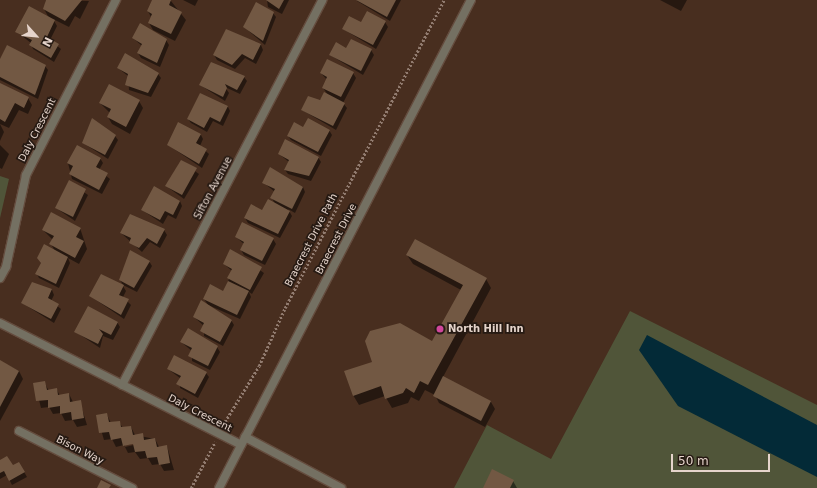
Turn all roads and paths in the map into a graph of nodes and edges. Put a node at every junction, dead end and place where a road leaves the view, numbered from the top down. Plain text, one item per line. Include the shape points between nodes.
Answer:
1 (116, 0) edge
2 (322, 0) edge
3 (444, 0) edge
4 (471, 0) edge
5 (0, 278) edge
6 (0, 323) edge
7 (122, 385) junction
8 (19, 431) dead end
9 (219, 434) junction
10 (245, 437) junction
11 (241, 445) junction
12 (132, 488) edge
13 (191, 488) edge
14 (219, 488) edge
15 (341, 488) edge

1 - 5 street, Daly Crescent via 26,175 6,267
2 - 7 street, Sifton Avenue
3 - 9 path, Braecrest Drive Path via 285,308 259,366
4 - 10 street, Braecrest Drive
6 - 7 street, Daly Crescent
7 - 9 street, Daly Crescent
8 - 12 street, Bison Way
9 - 11 street, Daly Crescent
9 - 13 path, Braecrest Drive Path
10 - 11 street, Braecrest Drive
10 - 15 street
11 - 14 street, Braecrest Drive

